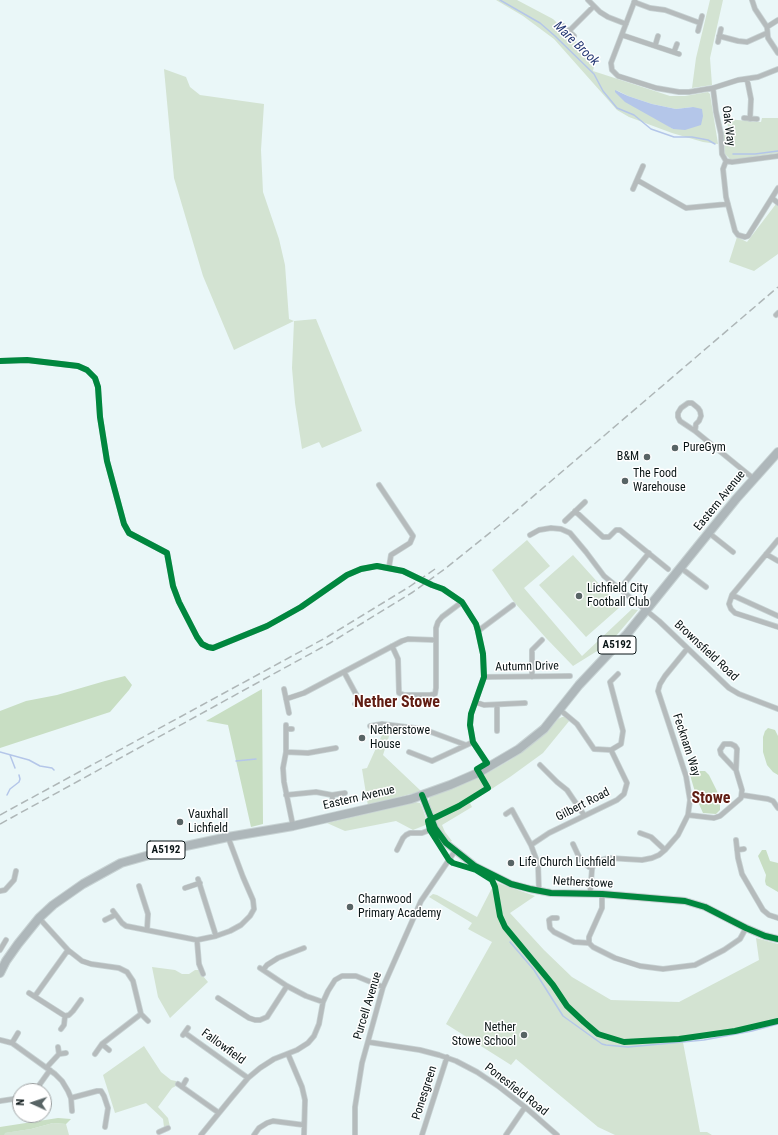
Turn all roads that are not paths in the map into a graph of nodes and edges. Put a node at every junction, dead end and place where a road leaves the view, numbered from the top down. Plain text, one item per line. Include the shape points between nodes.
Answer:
1 (588, 0) edge
2 (752, 0) edge
3 (634, 1) edge
4 (594, 6) junction
5 (702, 16) dead end
6 (778, 20) edge
7 (700, 23) junction
8 (626, 24) junction
9 (563, 26) dead end
10 (767, 27) junction
11 (721, 29) dead end
12 (570, 31) junction
13 (698, 31) dead end
14 (767, 33) junction
15 (622, 35) junction
16 (574, 36) dead end
17 (658, 36) dead end
18 (719, 36) junction
19 (718, 42) dead end
20 (677, 44) dead end
21 (654, 46) junction
22 (778, 53) edge
23 (778, 69) edge
24 (748, 79) junction
25 (713, 88) junction
26 (744, 118) dead end
27 (750, 119) junction
28 (757, 119) dead end
29 (778, 156) edge
30 (726, 161) junction
31 (643, 166) dead end
32 (637, 180) junction
33 (778, 188) edge
34 (633, 189) dead end
35 (772, 198) junction
36 (778, 203) edge
37 (728, 204) junction
38 (0, 360) edge
39 (695, 431) junction
40 (778, 452) edge
41 (754, 479) junction
42 (379, 485) dead end
43 (585, 502) dead end
44 (575, 511) junction
45 (565, 521) dead end
46 (709, 533) junction
47 (530, 535) dead end
48 (778, 540) edge
49 (733, 552) dead end
50 (649, 553) junction
51 (766, 554) junction
52 (778, 560) edge
53 (389, 567) junction
54 (681, 568) junction
55 (668, 569) dead end
56 (706, 587) dead end
57 (619, 590) junction
58 (732, 595) junction
59 (462, 602) junction
60 (513, 605) dead end
61 (646, 610) junction
62 (778, 616) edge
63 (778, 627) edge
64 (478, 631) junction
65 (435, 640) junction
66 (542, 640) dead end
67 (392, 646) junction
68 (687, 649) junction
69 (344, 672) junction
70 (618, 674) dead end
71 (532, 676) junction
72 (570, 676) dead end
73 (484, 677) junction
74 (284, 689) dead end
75 (286, 698) junction
76 (475, 702) junction
77 (525, 703) dead end
78 (355, 704) dead end
79 (497, 705) junction
80 (778, 709) edge
81 (560, 710) junction
82 (289, 713) dead end
83 (370, 726) dead end
84 (292, 729) dead end
85 (498, 731) dead end
86 (473, 742) junction
87 (466, 745) junction
88 (336, 748) dead end
89 (611, 750) junction
90 (286, 752) junction
91 (409, 752) dead end
92 (540, 765) dead end
93 (489, 768) junction
94 (736, 770) junction
95 (345, 793) dead end
96 (286, 795) junction
97 (332, 795) junction
98 (422, 795) junction
99 (742, 795) junction
100 (333, 803) dead end
101 (778, 808) edge
102 (506, 814) dead end
103 (584, 815) junction
104 (688, 815) junction
105 (293, 826) junction
106 (435, 828) junction
107 (640, 833) dead end
108 (228, 837) junction
109 (736, 840) dead end
110 (531, 845) junction
111 (573, 845) dead end
112 (744, 849) dead end
113 (398, 850) dead end
114 (665, 850) junction
115 (736, 850) junction
116 (455, 852) junction
117 (592, 867) junction
118 (16, 871) dead end
119 (186, 888) dead end
120 (141, 889) dead end
121 (0, 891) edge
122 (539, 891) junction
123 (590, 894) junction
124 (602, 894) junction
125 (39, 918) junction
126 (557, 918) dead end
127 (778, 918) edge
128 (105, 920) dead end
129 (746, 928) junction
130 (147, 930) junction
131 (216, 936) junction
132 (778, 939) edge
133 (6, 940) dead end
134 (197, 940) junction
135 (589, 942) junction
136 (1, 946) edge
137 (304, 948) dead end
138 (68, 950) junction
139 (0, 973) edge
140 (203, 974) dead end
141 (287, 986) junction
142 (383, 987) junction
143 (29, 993) dead end
144 (35, 996) junction
145 (220, 1000) dead end
146 (323, 1002) junction
147 (81, 1004) dead end
148 (141, 1014) junction
149 (65, 1016) junction
150 (148, 1021) dead end
151 (188, 1028) dead end
152 (61, 1029) dead end
153 (18, 1033) dead end
154 (0, 1040) edge
155 (368, 1042) junction
156 (12, 1043) junction
157 (102, 1044) junction
158 (58, 1047) dead end
159 (109, 1050) dead end
160 (66, 1053) dead end
161 (59, 1054) junction
162 (95, 1054) dead end
163 (288, 1054) junction
164 (447, 1057) junction
165 (49, 1069) junction
166 (248, 1078) junction
167 (186, 1080) dead end
168 (40, 1083) edge
169 (71, 1098) junction
170 (12, 1099) edge
171 (0, 1101) edge
172 (525, 1107) junction
173 (72, 1110) dead end
174 (219, 1113) junction
175 (112, 1124) dead end
176 (304, 1125) junction
177 (159, 1132) dead end
178 (167, 1135) edge
179 (201, 1135) edge
180 (254, 1135) edge
181 (304, 1135) edge
182 (355, 1135) edge
183 (422, 1135) edge
184 (506, 1135) edge
185 (557, 1135) edge

1 - 4 street
2 - 10 street
3 - 7 street
3 - 8 street
4 - 8 street via 608,17
4 - 12 street
5 - 7 street
6 - 10 street
7 - 13 street
8 - 15 street
9 - 12 street
10 - 14 street
11 - 18 street
12 - 16 street
14 - 18 street via 747,42
14 - 22 street
15 - 21 street
15 - 25 street via 611,67 618,76 668,91 689,92
17 - 21 street
18 - 19 street
20 - 21 street via 677,53
23 - 24 street
24 - 25 street
24 - 27 street
25 - 30 street, Oak Way via 722,154
26 - 27 street
27 - 28 street
29 - 30 street, Oak Way
30 - 37 street via 723,169
31 - 32 street
32 - 34 street
32 - 37 street via 686,208
33 - 35 street
35 - 36 street
35 - 37 street via 752,231 745,237 735,231
38 - 53 street via 27,360 78,366 95,378 107,462 124,524 129,534 167,553 173,586 179,602 202,644 214,648 267,626 301,607 347,575 361,569
39 - 39 street via 701,416 700,411 692,403 688,403 681,408 678,417
39 - 41 street
40 - 41 highway, Eastern Avenue / A5192
41 - 46 highway, Eastern Avenue / A5192
42 - 53 street via 413,536 410,543 391,555
43 - 44 street
44 - 45 street
44 - 50 street via 603,536 609,537 616,530 620,530
46 - 49 street
46 - 54 highway, Eastern Avenue / A5192
47 - 57 street, Brownsfield Road via 551,528 570,533 604,576
48 - 51 street
50 - 55 street
50 - 57 street
51 - 52 street
51 - 58 street
53 - 59 street, bridge via 443,589
54 - 56 street
54 - 61 highway, Eastern Avenue / A5192
57 - 61 street, Brownsfield Road
58 - 62 street
58 - 63 street via 729,604 735,613
59 - 64 street
59 - 65 street via 438,622
60 - 64 street
61 - 68 street, Brownsfield Road
61 - 81 highway, Eastern Avenue / A5192
64 - 73 street
65 - 67 street via 408,639
65 - 67 street via 436,688 435,694 430,695 399,693 398,659
66 - 71 street via 532,650
67 - 69 street
68 - 80 street, Brownsfield Road via 729,688
68 - 104 street, Fecknam Way via 660,684 658,691 686,776 690,800
69 - 75 street via 304,693
69 - 78 street via 357,696
70 - 89 street via 610,682 623,731 621,744
71 - 72 street, Autumn Drive
71 - 73 street, Autumn Drive
73 - 76 street
74 - 75 street
75 - 82 street
76 - 79 street
76 - 86 street via 470,725
77 - 79 street
79 - 85 street
81 - 89 street via 576,724 594,749
81 - 93 highway, Eastern Avenue / A5192 via 528,743
83 - 87 street via 382,724 423,729
84 - 90 street via 286,727
86 - 87 street
86 - 93 street
87 - 91 street via 432,761
88 - 90 street via 308,753
89 - 103 street, Gilbert Road via 627,784 624,794
90 - 96 street via 283,768
92 - 103 street via 568,790
93 - 98 highway, Eastern Avenue / A5192
94 - 94 street via 721,754 720,750 724,744 731,744 737,749
94 - 99 street
95 - 97 street
96 - 97 street via 316,792
96 - 105 street
97 - 100 street
98 - 105 highway, Eastern Avenue / A5192
98 - 106 street, Netherstowe
99 - 101 street via 768,799
99 - 104 street via 720,816 714,818
102 - 110 street via 512,810
103 - 110 street, Gilbert Road
104 - 114 street, Fecknam Way via 678,835
105 - 108 highway, Eastern Avenue / A5192
106 - 113 street via 410,833 398,843
106 - 116 street, Netherstowe
107 - 114 street via 651,837
108 - 125 highway, Eastern Avenue / A5192 via 121,863 83,884
108 - 131 street via 253,900 254,909 241,925
109 - 115 street
110 - 122 street via 538,864
111 - 117 street via 580,859
112 - 115 street
114 - 117 street, Fecknam Way via 652,858 642,860 609,858
115 - 127 street via 742,874 763,910
116 - 122 street, Netherstowe via 490,875 511,884
116 - 142 street, Purcell Avenue via 422,901
117 - 123 street
118 - 121 street via 14,880
119 - 131 street via 199,881
120 - 130 street via 148,914
122 - 123 street, Netherstowe
123 - 124 street, Netherstowe
124 - 129 street, Netherstowe via 685,901 705,907
124 - 135 street via 602,908
125 - 138 street
125 - 139 highway, Eastern Avenue / A5192 via 18,944
126 - 135 street via 549,920 550,928 554,932 574,942
128 - 130 street via 114,913 126,926
129 - 132 street, Netherstowe
129 - 135 street via 740,939 724,950 695,965 671,968 653,968 627,963 602,952
130 - 134 street
131 - 134 street
133 - 136 street
134 - 140 street via 197,966
137 - 141 street via 278,958 262,969
138 - 144 street
138 - 148 street via 85,962 119,968 127,972 133,980
141 - 145 street via 267,1017 260,1020 249,1018
141 - 146 street
142 - 146 street via 356,976 342,976 335,980
142 - 155 street, Purcell Avenue
143 - 144 street
144 - 149 street
146 - 163 street via 314,1036 308,1044
147 - 149 street
148 - 150 street
148 - 157 street
149 - 152 street
151 - 166 street, Fallowfield via 184,1034
153 - 156 street
154 - 156 street
155 - 164 street, Ponesfield Road
155 - 182 street, Purcell Avenue via 356,1100
156 - 165 street
157 - 159 street
157 - 162 street
158 - 161 street
160 - 161 street
161 - 165 street
163 - 166 street via 274,1060
163 - 176 street via 305,1100
164 - 172 street, Ponesfield Road via 477,1072
164 - 183 street, Ponesgreen
165 - 168 street
165 - 169 street via 62,1081
166 - 174 street
167 - 174 street via 180,1085
169 - 173 street
169 - 175 street via 101,1091 108,1108 106,1125
170 - 171 street
172 - 184 street
172 - 185 street, Ponesfield Road
174 - 179 street
176 - 180 street via 273,1121 259,1128
176 - 181 street
177 - 178 street via 166,1129

